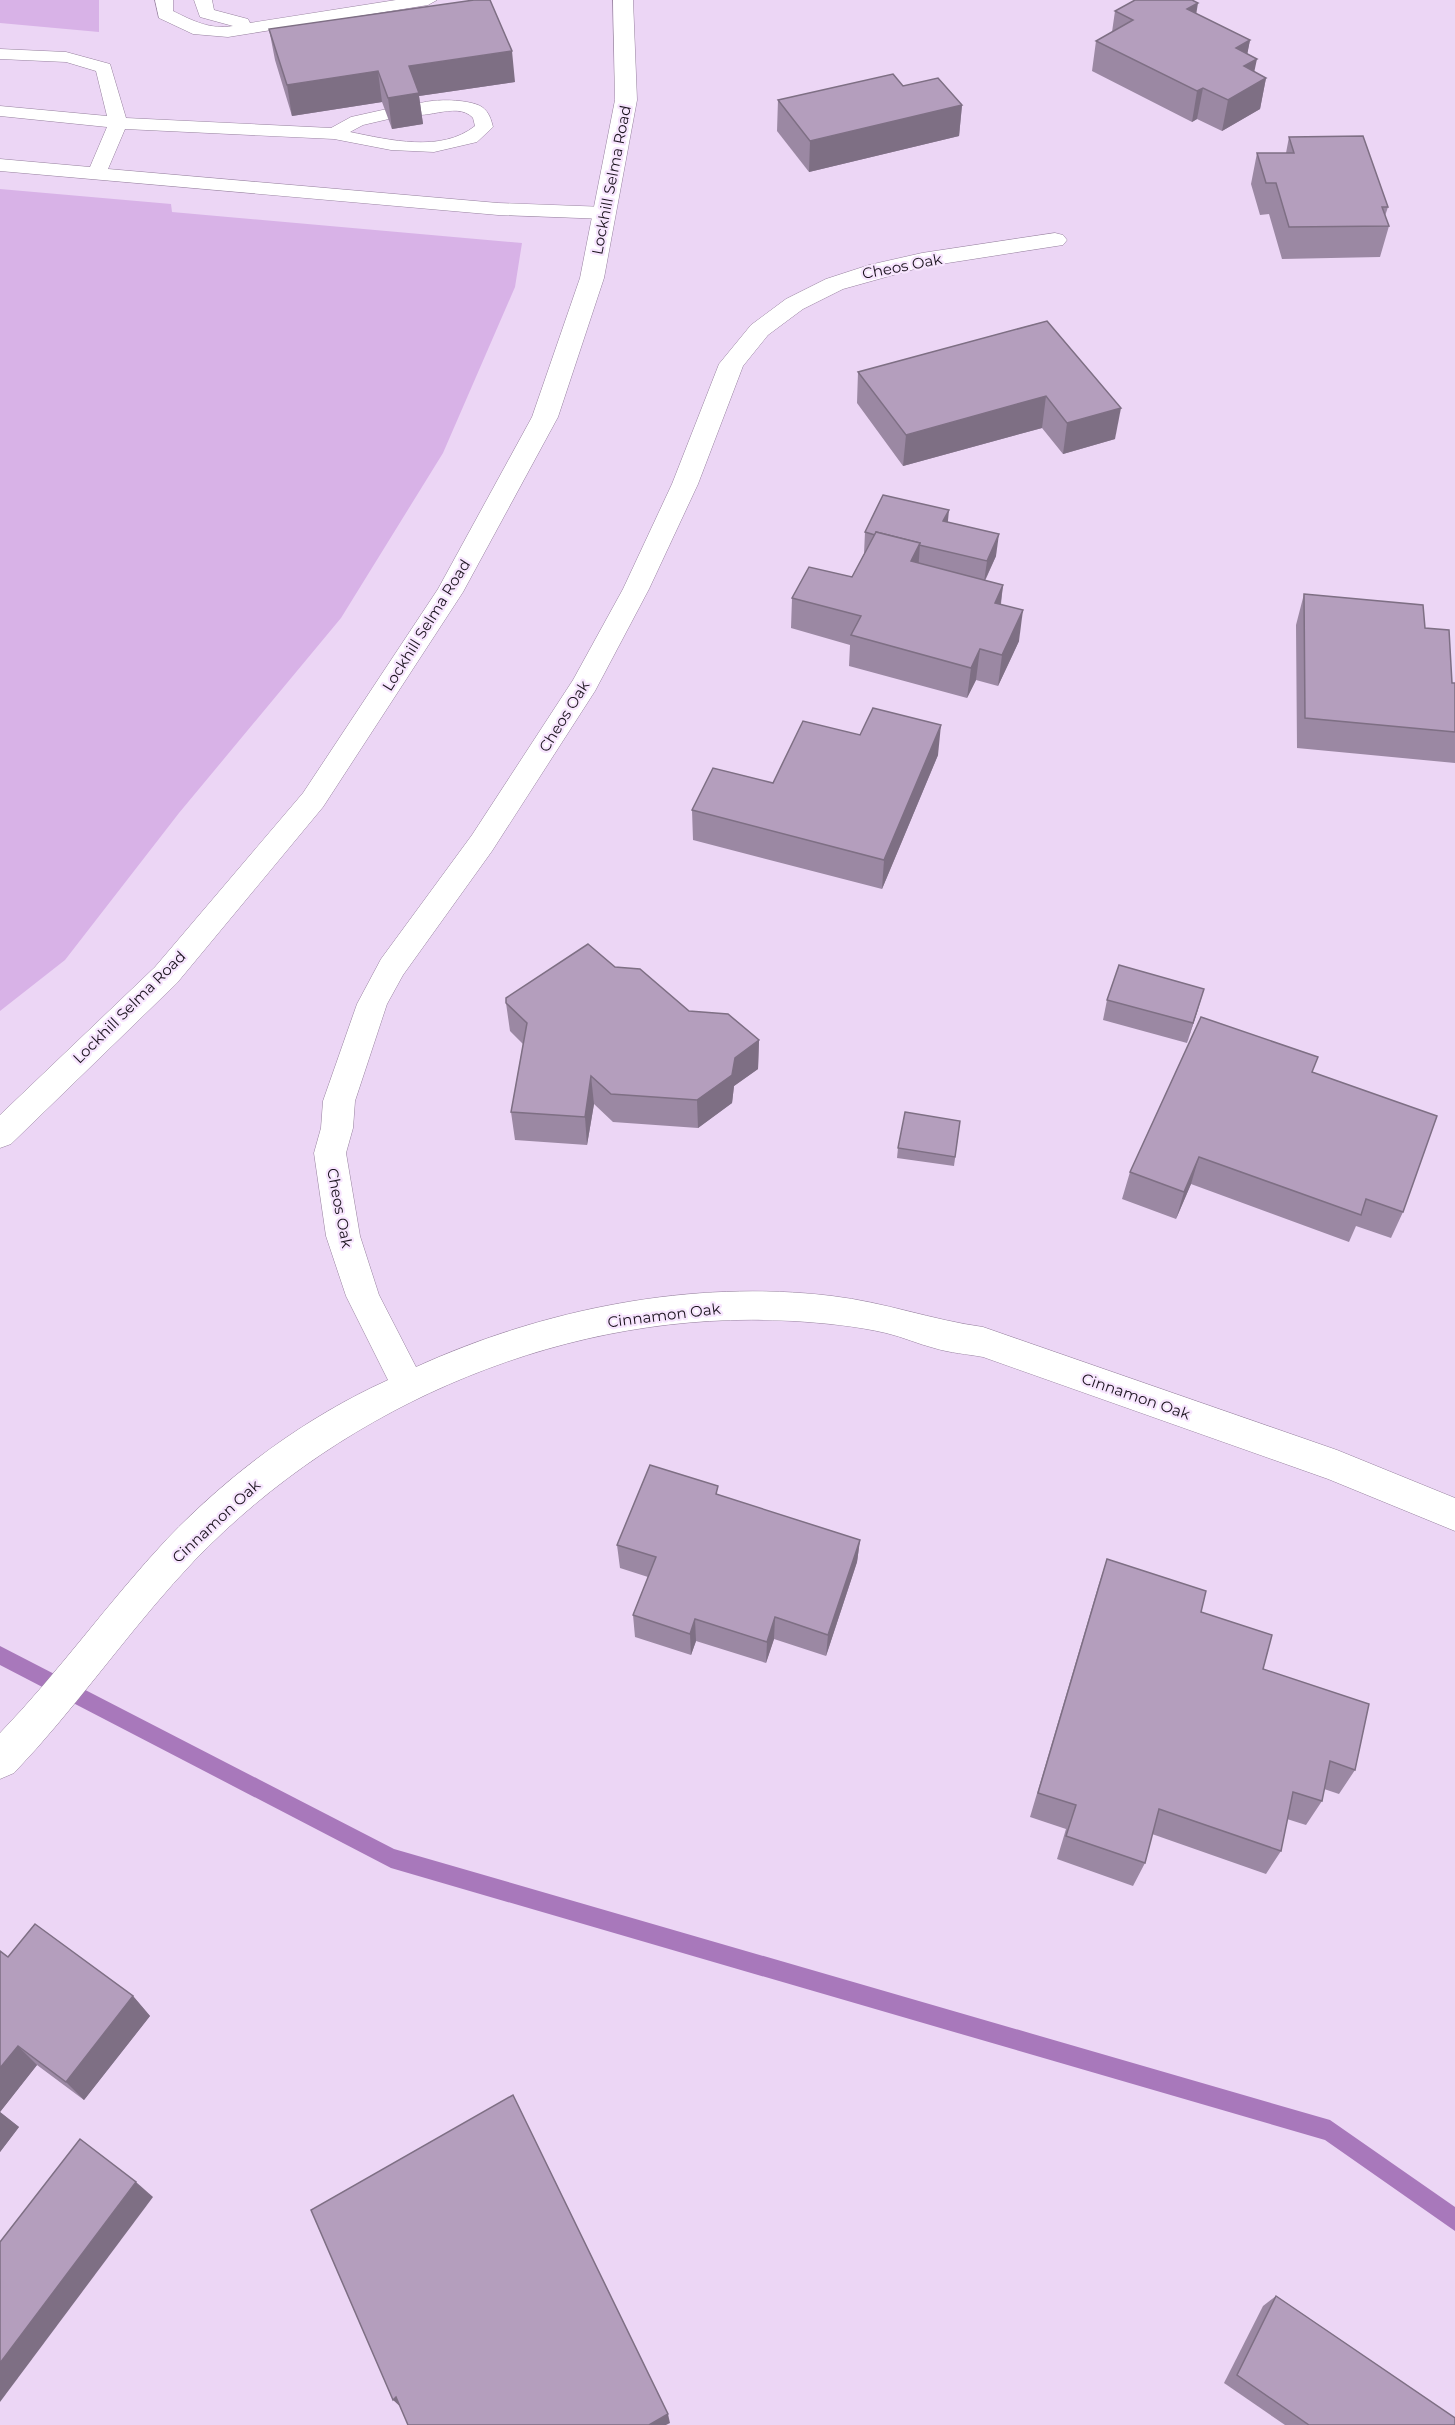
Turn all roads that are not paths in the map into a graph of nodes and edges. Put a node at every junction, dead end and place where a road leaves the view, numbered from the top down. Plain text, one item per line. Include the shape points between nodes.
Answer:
1 (164, 0) edge
2 (188, 0) edge
3 (203, 0) edge
4 (428, 0) edge
5 (623, 0) edge
6 (256, 27) junction
7 (0, 54) edge
8 (417, 110) edge
9 (0, 111) edge
10 (387, 114) edge
11 (118, 123) junction
12 (334, 134) junction
13 (0, 165) edge
14 (97, 174) junction
15 (606, 213) junction
16 (1055, 240) dead end
17 (0, 1135) edge
18 (408, 1385) junction
19 (1455, 1515) edge
20 (0, 1760) edge

1 - 6 lane via 165,14 199,30 228,32
2 - 6 lane via 190,13
3 - 6 lane via 206,12
4 - 6 lane
5 - 15 street, Lockhill Selma Road via 626,100
7 - 11 lane via 75,58 104,68
8 - 12 lane via 446,105 476,109 484,117 484,127 476,137 458,145 428,147
9 - 11 lane
10 - 12 lane via 357,121
11 - 12 lane
11 - 14 lane
13 - 14 lane
14 - 15 lane via 486,208
15 - 17 street, Lockhill Selma Road via 591,278 545,417 450,592 313,800 166,975
16 - 18 street, Cheos Oak via 882,268 849,277 805,296 773,317 743,346 731,364 685,484 636,589 585,684 489,833 392,967 372,1004 339,1101 330,1153 343,1236 363,1296
18 - 19 street, Cinnamon Oak via 476,1355 555,1330 654,1313 781,1306 883,1318 944,1336 984,1342 1337,1466
18 - 20 street, Cinnamon Oak via 311,1440 243,1493 183,1549

